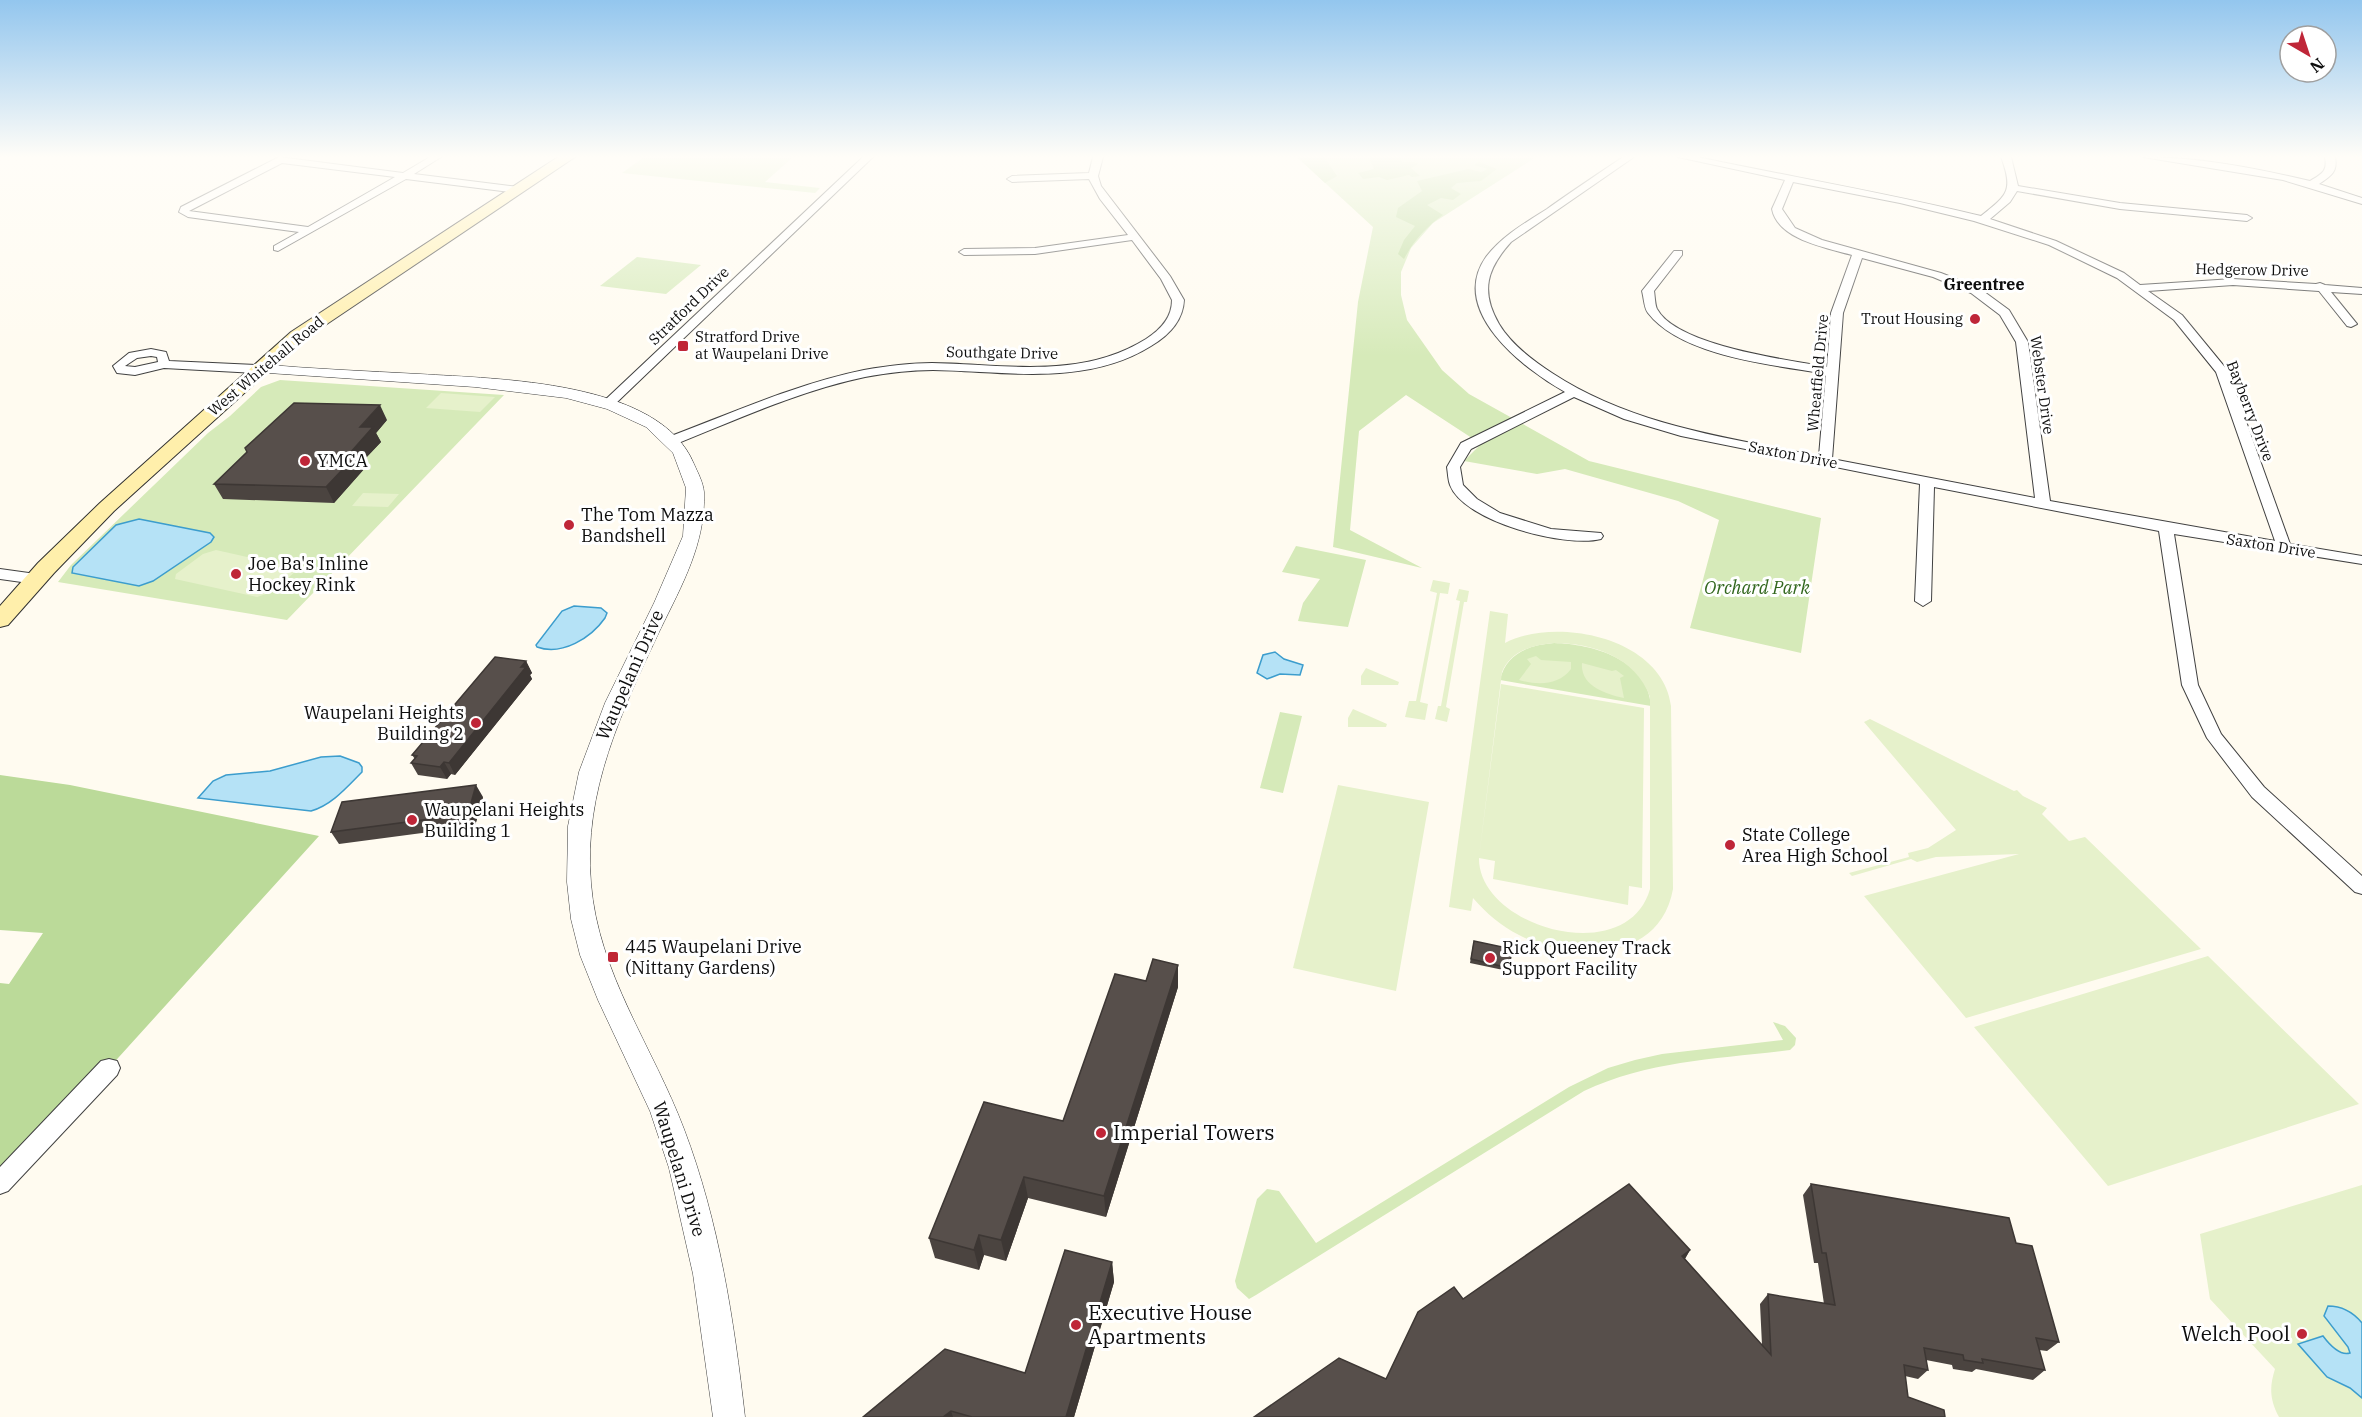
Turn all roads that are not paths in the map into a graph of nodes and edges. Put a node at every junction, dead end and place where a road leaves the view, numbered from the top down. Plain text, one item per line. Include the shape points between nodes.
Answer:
1 (257, 223) edge
2 (321, 223) edge
3 (468, 223) edge
4 (799, 223) edge
5 (1123, 223) edge
6 (1532, 223) edge
7 (1787, 223) edge
8 (1991, 223) edge
9 (309, 230) junction
10 (1134, 237) junction
11 (278, 248) dead end
12 (964, 252) dead end
13 (1678, 254) dead end
14 (1858, 254) junction
15 (2320, 286) junction
16 (2141, 288) junction
17 (2362, 291) edge
18 (2350, 324) dead end
19 (164, 364) dead end
20 (258, 369) junction
21 (1832, 371) junction
22 (1574, 392) junction
23 (609, 403) junction
24 (671, 441) junction
25 (1825, 462) junction
26 (1927, 482) junction
27 (2043, 504) junction
28 (2166, 528) junction
29 (1596, 536) dead end
30 (2284, 548) junction
31 (2362, 560) edge
32 (0, 574) edge
33 (36, 579) junction
34 (1923, 601) dead end
35 (0, 620) edge
36 (2362, 887) edge
37 (109, 1068) dead end
38 (0, 1183) edge
39 (729, 1417) edge

1 - 9 street
2 - 9 street
3 - 20 main road, West Whitehall Road via 316,322
4 - 23 street, Stratford Drive
5 - 10 street, Southgate Drive
6 - 22 street, Saxton Drive via 1494,254 1483,277 1485,307 1500,334 1518,353
7 - 14 street, Webster Drive via 1806,237
8 - 16 street, Bayberry Drive via 2076,255
9 - 11 street
10 - 12 street via 1035,250
10 - 24 street, Southgate Drive via 1168,280 1178,300 1168,327 1124,356 1082,367 1042,371 940,367 864,374 813,387
13 - 21 street via 1648,291 1649,305 1663,323 1698,342 1729,352
14 - 21 street, Wheatfield Drive via 1837,313
14 - 27 street, Webster Drive via 1917,268 1966,287 1992,303 2013,323 2022,342
15 - 16 street, Hedgerow Drive via 2234,282
15 - 17 street, Hedgerow Drive
15 - 18 street
16 - 30 street, Bayberry Drive via 2189,326 2222,371
19 - 20 street, Waupelani Drive
20 - 23 street, Waupelani Drive via 531,386
20 - 33 main road, West Whitehall Road via 107,507
21 - 25 street, Wheatfield Drive
22 - 25 street, Saxton Drive via 1618,412 1684,433
22 - 29 street via 1466,446 1457,457 1454,473 1456,483 1479,508 1513,525 1577,539
23 - 24 street, Waupelani Drive via 642,418
24 - 39 street, Waupelani Drive via 693,480 697,506 694,527 595,753 582,808 578,867 582,910 593,955 655,1090 689,1191 713,1297
25 - 26 street, Saxton Drive
26 - 27 street, Saxton Drive
26 - 34 street
27 - 28 street, Saxton Drive
28 - 30 street, Saxton Drive
28 - 36 street via 2190,685 2215,738 2258,792
30 - 31 street, Saxton Drive
32 - 33 street
33 - 35 main road, West Whitehall Road
37 - 38 street

